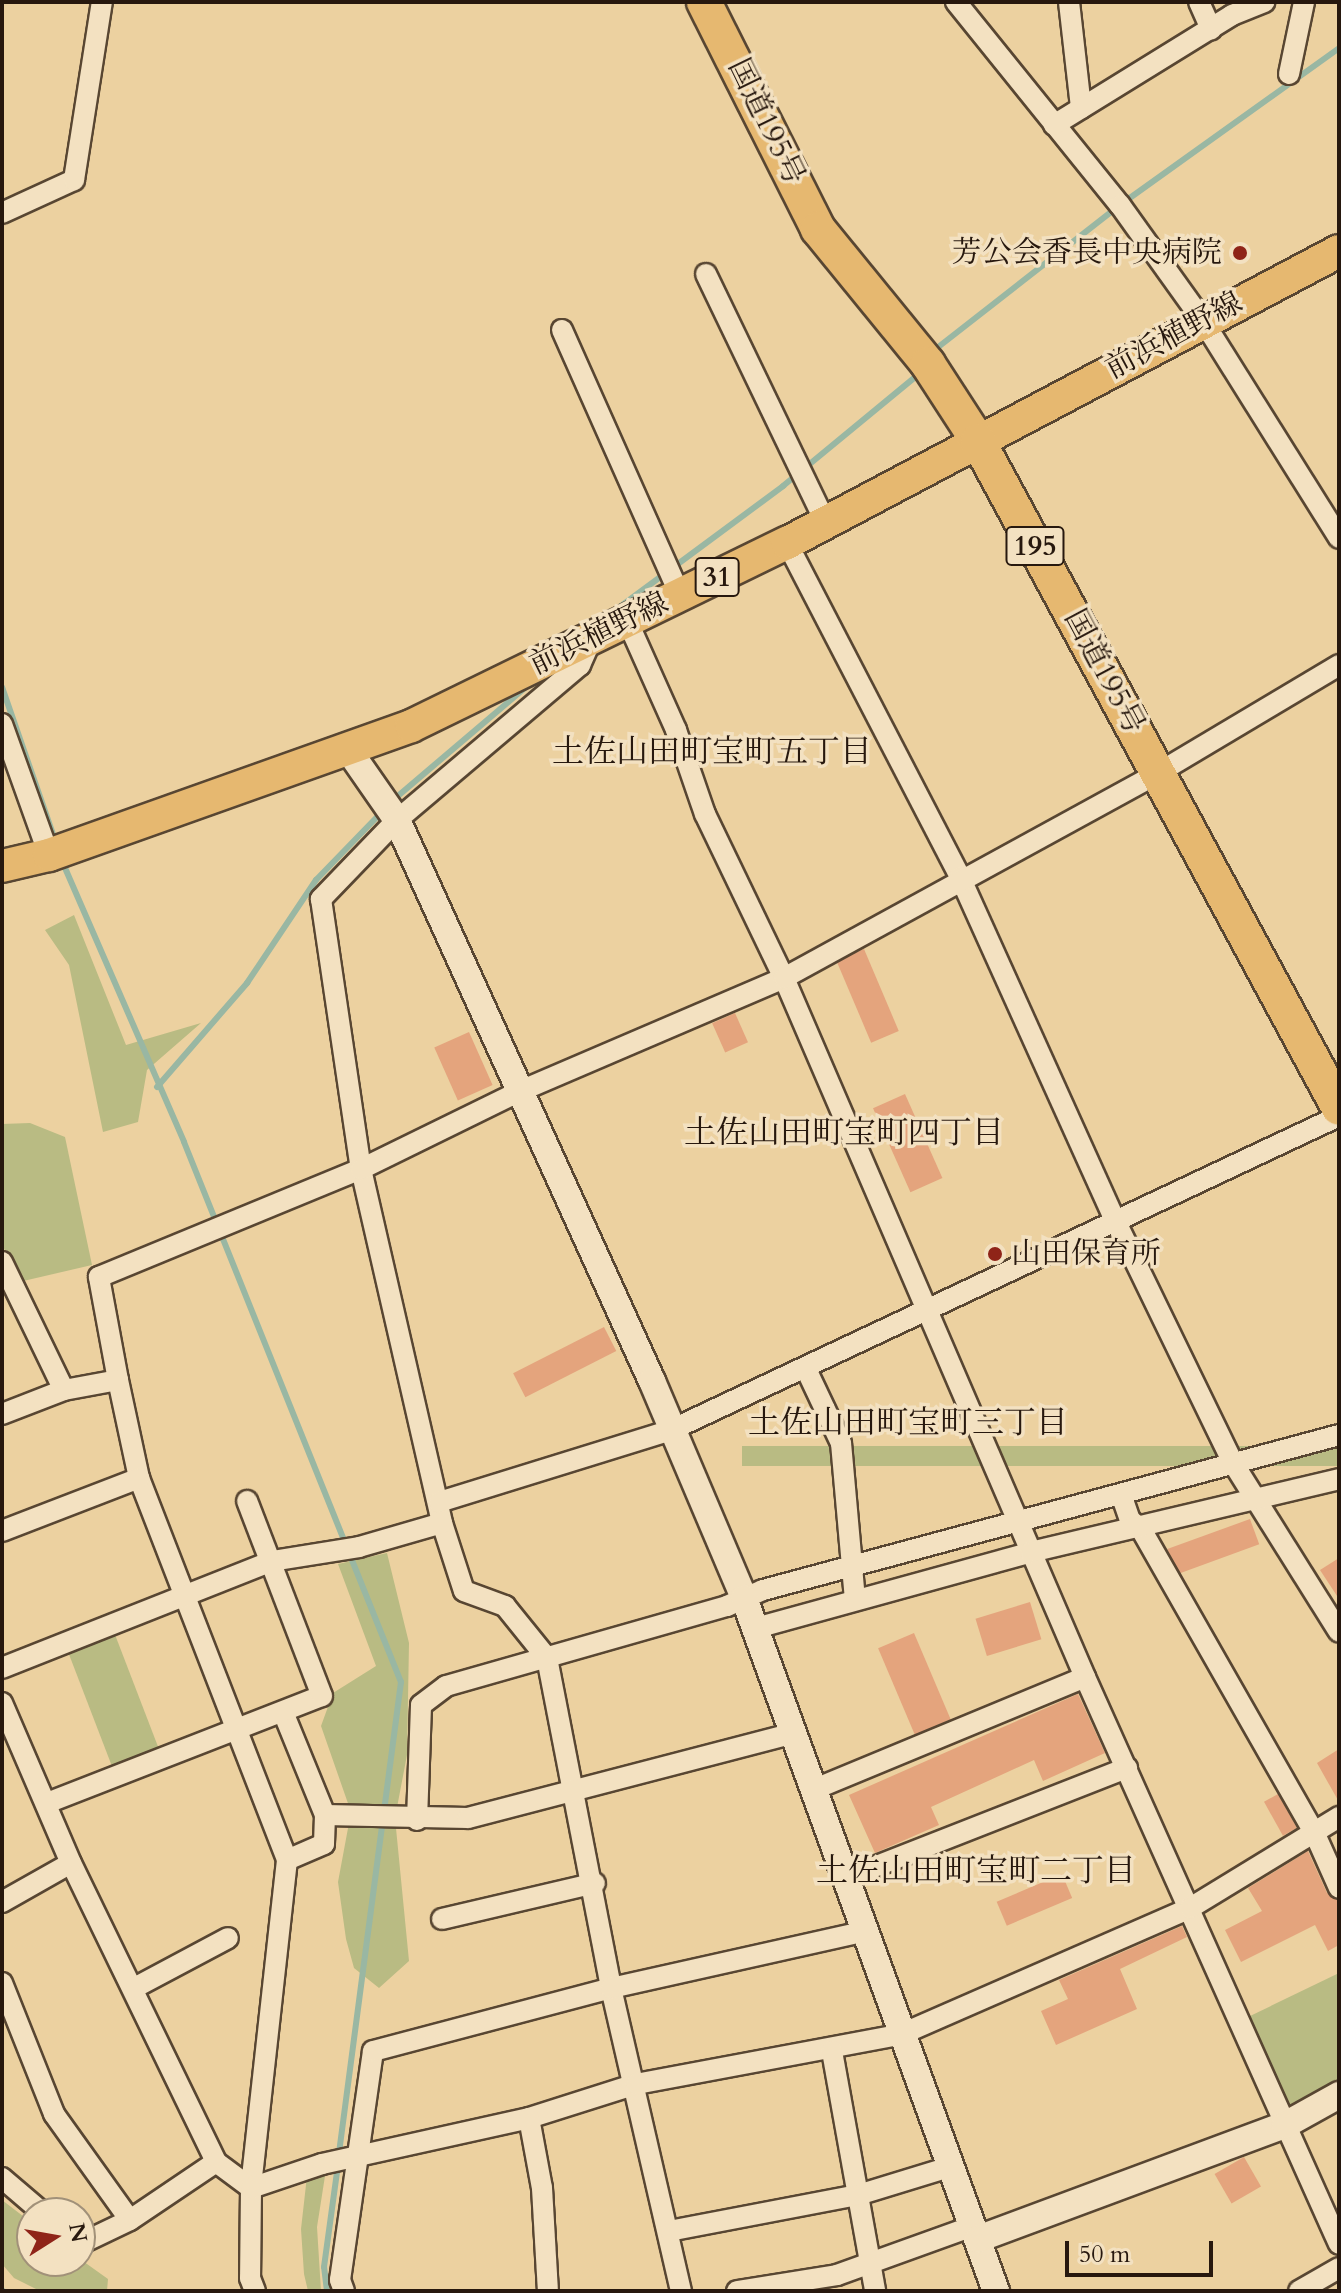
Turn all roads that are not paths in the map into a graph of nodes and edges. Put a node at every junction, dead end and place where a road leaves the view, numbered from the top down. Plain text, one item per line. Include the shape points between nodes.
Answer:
1 (102, 2) edge
2 (704, 2) edge
3 (956, 2) edge
4 (1069, 2) edge
5 (1199, 2) edge
6 (1264, 2) edge
7 (1304, 2) edge
8 (1211, 29) junction
9 (1289, 74) dead end
10 (1081, 108) junction
11 (1054, 125) junction
12 (2, 213) edge
13 (1339, 251) edge
14 (706, 274) dead end
15 (1203, 321) junction
16 (562, 330) dead end
17 (978, 441) junction
18 (826, 523) junction
19 (1339, 538) edge
20 (787, 543) junction
21 (672, 578) junction
22 (626, 618) junction
23 (594, 634) junction
24 (1339, 665) edge
25 (2, 724) edge
26 (347, 748) junction
27 (1158, 773) junction
28 (390, 811) junction
29 (60, 851) junction
30 (2, 866) edge
31 (960, 877) junction
32 (784, 978) junction
33 (518, 1092) junction
34 (1339, 1108) edge
35 (1339, 1116) edge
36 (361, 1169) junction
37 (1116, 1222) junction
38 (2, 1262) edge
39 (930, 1308) junction
40 (806, 1369) junction
41 (118, 1380) junction
42 (64, 1390) junction
43 (2, 1414) edge
44 (669, 1431) junction
45 (1339, 1435) edge
46 (1233, 1463) junction
47 (139, 1478) junction
48 (1339, 1479) edge
49 (1121, 1494) junction
50 (1259, 1498) junction
51 (247, 1501) dead end
52 (439, 1502) junction
53 (1017, 1521) junction
54 (442, 1523) junction
55 (1141, 1529) junction
56 (2, 1531) edge
57 (1031, 1552) junction
58 (272, 1561) junction
59 (851, 1567) junction
60 (181, 1593) junction
61 (744, 1598) junction
62 (855, 1599) junction
63 (756, 1628) junction
64 (1339, 1632) edge
65 (547, 1658) junction
66 (2, 1668) edge
67 (1085, 1677) junction
68 (2, 1703) edge
69 (283, 1712) junction
70 (235, 1731) junction
71 (794, 1733) junction
72 (1127, 1768) junction
73 (815, 1789) junction
74 (575, 1793) junction
75 (47, 1803) junction
76 (325, 1815) junction
77 (1339, 1817) edge
78 (417, 1820) junction
79 (1314, 1832) junction
80 (287, 1860) junction
81 (71, 1863) junction
82 (846, 1878) junction
83 (595, 1883) junction
84 (1339, 1888) edge
85 (2, 1902) edge
86 (1190, 1908) junction
87 (442, 1919) dead end
88 (867, 1931) junction
89 (228, 1938) dead end
90 (2, 1983) edge
91 (136, 1987) junction
92 (611, 1988) junction
93 (902, 2034) junction
94 (832, 2051) junction
95 (636, 2084) junction
96 (1339, 2095) edge
97 (529, 2118) junction
98 (1285, 2125) junction
99 (353, 2159) junction
100 (216, 2162) junction
101 (953, 2166) junction
102 (2, 2178) edge
103 (251, 2188) junction
104 (858, 2195) junction
105 (24, 2197) edge
106 (130, 2220) junction
107 (669, 2231) junction
108 (976, 2232) junction
109 (96, 2236) edge
110 (1339, 2244) edge
111 (866, 2260) junction
112 (1339, 2268) edge
113 (255, 2291) edge
114 (344, 2291) edge
115 (548, 2291) edge
116 (681, 2291) edge
117 (737, 2291) edge
118 (875, 2291) edge
119 (996, 2291) edge
120 (1299, 2291) edge

1 - 12 street via 74,180
2 - 17 highway, 国道195号 / 195 via 818,229 928,364
3 - 11 street
4 - 10 street
5 - 8 street
6 - 8 street
7 - 9 street
8 - 10 street
10 - 11 street
11 - 15 street via 1120,205
13 - 15 main road, 前浜植野線 / 31
14 - 18 street
15 - 17 main road, 前浜植野線 / 31
15 - 19 street
16 - 21 street
17 - 18 main road, 前浜植野線 / 31
17 - 27 highway, 国道195号 / 195
18 - 20 main road, 前浜植野線 / 31
20 - 21 main road, 前浜植野線 / 31
20 - 31 street
21 - 22 main road, 前浜植野線 / 31
22 - 23 main road, 前浜植野線 / 31
22 - 32 street via 676,730 705,814
23 - 26 main road, 前浜植野線 / 31 via 411,726
23 - 28 street via 580,665
24 - 27 street
25 - 29 street
26 - 28 street
26 - 29 main road, 前浜植野線 / 31
27 - 31 street
27 - 34 highway, 国道195号 / 195
28 - 33 street
28 - 36 street via 321,899
29 - 30 main road, 前浜植野線 / 31
31 - 32 street
31 - 37 street
32 - 33 street
32 - 39 street
33 - 36 street
33 - 44 street via 652,1381
35 - 37 street
36 - 41 street via 99,1277
36 - 52 street
37 - 39 street
37 - 46 street
38 - 42 street
39 - 40 street
39 - 53 street
40 - 44 street
40 - 59 street via 841,1443
41 - 42 street
41 - 47 street
42 - 43 street
44 - 52 street
44 - 61 street
45 - 46 street
46 - 49 street
46 - 50 street
47 - 56 street
47 - 60 street
48 - 50 street
49 - 53 street
49 - 55 street via 1130,1520
50 - 55 street
50 - 64 street
51 - 58 street
52 - 54 street
53 - 57 street
53 - 59 street
54 - 58 street via 359,1547
54 - 65 street via 464,1591 505,1606
55 - 57 street
55 - 79 street
57 - 62 street
57 - 67 street
58 - 60 street
58 - 69 street via 322,1696
59 - 61 street
59 - 62 street
60 - 66 street
60 - 70 street
61 - 63 street
61 - 65 street
62 - 63 street
63 - 71 street
65 - 74 street
65 - 78 street via 446,1686 421,1705
67 - 72 street
67 - 73 street
68 - 75 street
69 - 70 street
69 - 76 street
70 - 75 street
70 - 80 street
71 - 73 street
71 - 74 street
72 - 82 street
72 - 86 street
73 - 82 street
74 - 78 street via 468,1818
74 - 83 street
75 - 81 street
76 - 78 street
76 - 80 street via 324,1844
77 - 79 street
79 - 84 street
79 - 86 street
80 - 103 street
81 - 85 street
81 - 91 street
82 - 88 street
83 - 87 street
83 - 92 street
86 - 93 street
86 - 98 street
88 - 92 street
88 - 93 street
89 - 91 street
90 - 106 street via 54,2114
91 - 100 street
92 - 95 street
92 - 99 street via 373,2051
93 - 94 street
93 - 101 street
94 - 95 street
94 - 104 street
95 - 97 street
95 - 107 street
96 - 98 street
97 - 99 street
97 - 115 street via 542,2188
98 - 108 street
98 - 110 street
99 - 103 street
99 - 114 street via 340,2280
100 - 103 street
100 - 106 street
101 - 104 street
101 - 108 street
102 - 105 street
103 - 113 street via 250,2278
104 - 107 street
104 - 111 street
106 - 109 street
107 - 116 street
108 - 111 street
108 - 119 street
111 - 117 street via 837,2275
111 - 118 street
112 - 120 street

